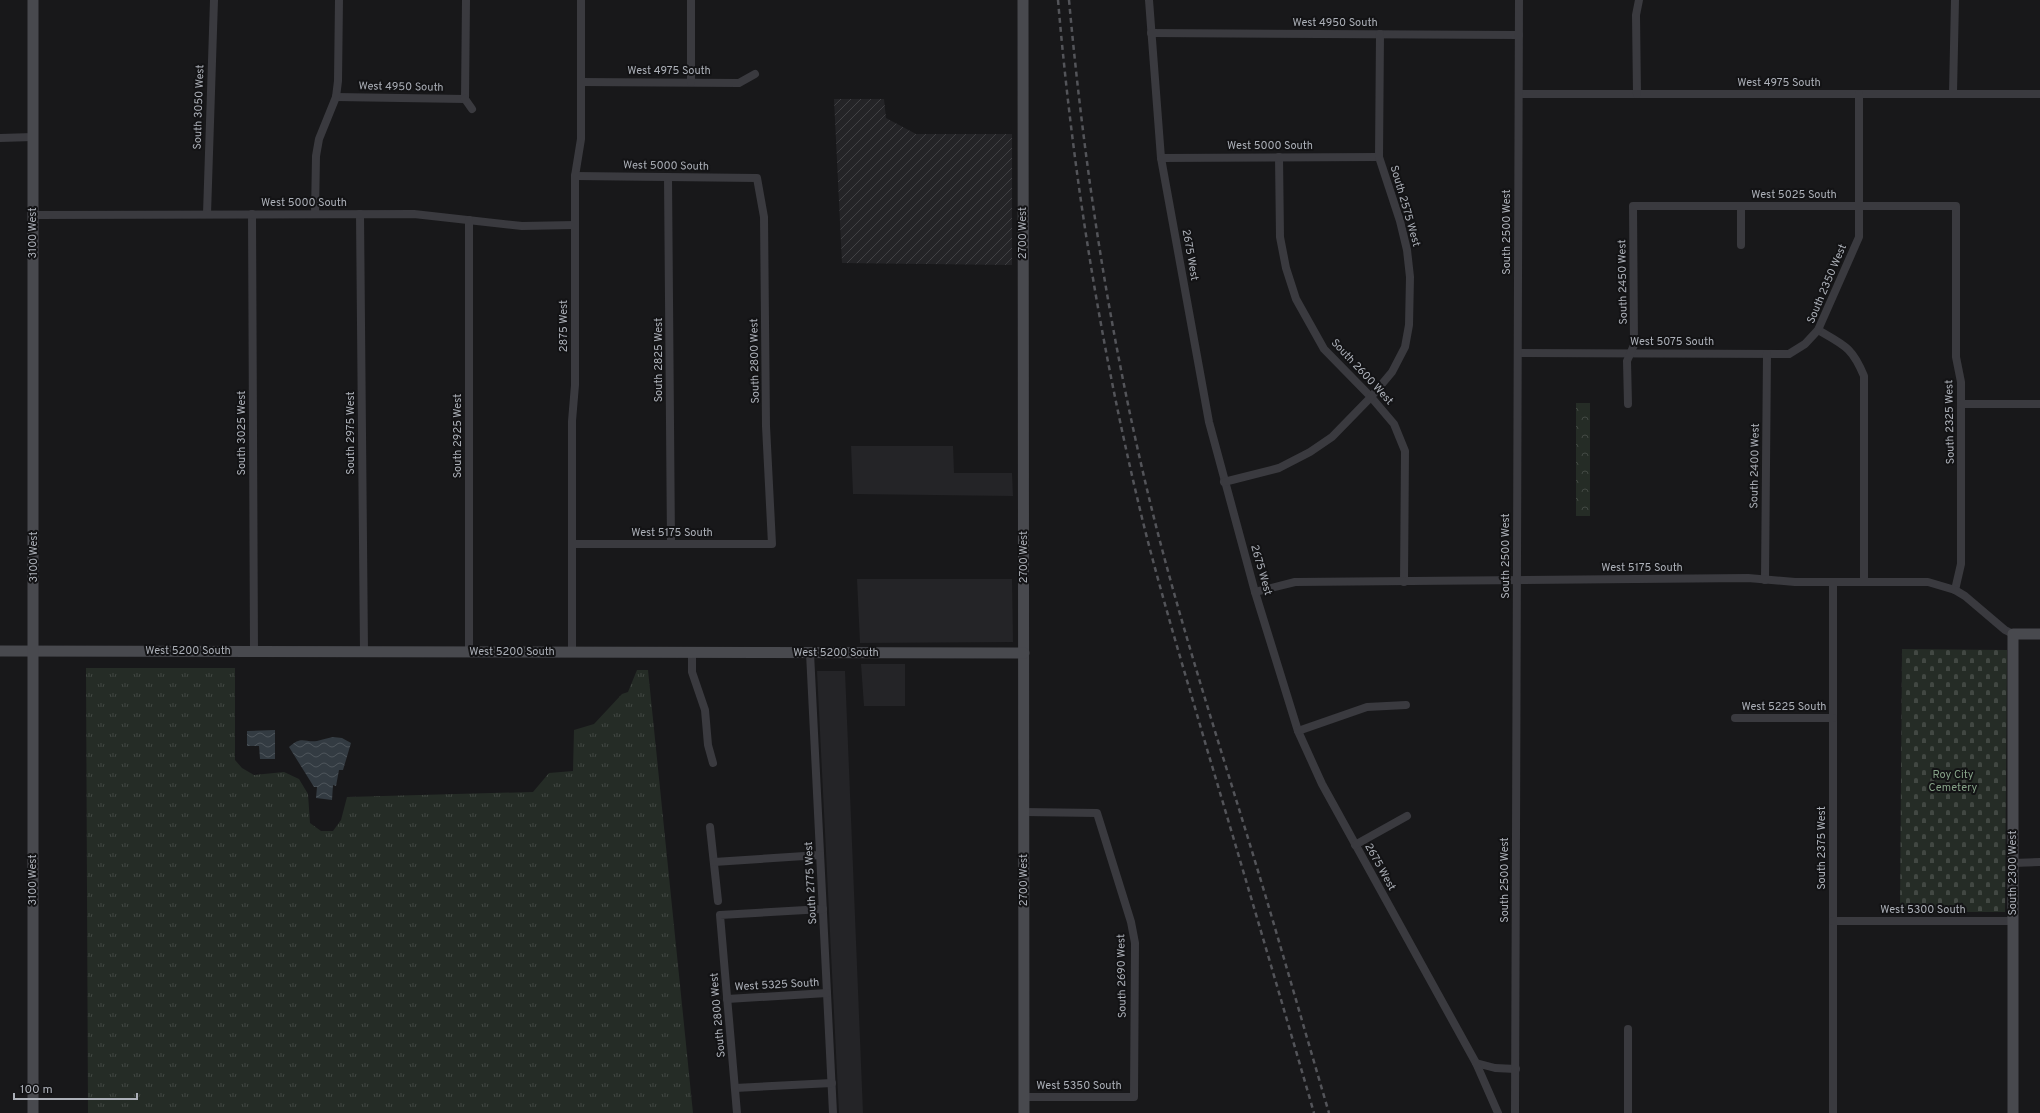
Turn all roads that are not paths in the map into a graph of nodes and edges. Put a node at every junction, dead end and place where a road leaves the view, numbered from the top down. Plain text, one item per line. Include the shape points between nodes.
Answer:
1 (33, 0) edge
2 (214, 0) edge
3 (339, 0) edge
4 (466, 0) edge
5 (581, 0) edge
6 (691, 0) edge
7 (1023, 0) edge
8 (1149, 0) edge
9 (1519, 0) edge
10 (1639, 0) edge
11 (1955, 0) edge
12 (1151, 33) junction
13 (1380, 34) junction
14 (1519, 35) junction
15 (755, 74) dead end
16 (581, 82) junction
17 (691, 82) junction
18 (1953, 93) junction
19 (1519, 94) junction
20 (1637, 94) junction
21 (1859, 94) junction
22 (2040, 94) edge
23 (336, 97) junction
24 (465, 99) junction
25 (472, 108) dead end
26 (33, 137) junction
27 (0, 138) edge
28 (1279, 157) junction
29 (1379, 157) junction
30 (1162, 158) junction
31 (575, 176) junction
32 (668, 177) junction
33 (757, 178) joint
34 (1633, 206) joint
35 (1741, 206) junction
36 (1859, 206) junction
37 (1956, 206) joint
38 (207, 214) junction
39 (252, 214) junction
40 (315, 214) junction
41 (360, 214) junction
42 (33, 215) junction
43 (469, 220) junction
44 (575, 225) junction
45 (1741, 245) dead end
46 (1818, 330) junction
47 (1518, 353) junction
48 (1631, 353) junction
49 (1767, 354) junction
50 (1371, 397) junction
51 (1628, 404) dead end
52 (1961, 404) junction
53 (2040, 404) edge
54 (1224, 482) junction
55 (572, 544) junction
56 (671, 544) junction
57 (772, 544) joint
58 (1517, 580) junction
59 (1765, 580) junction
60 (1404, 582) junction
61 (1864, 582) junction
62 (1833, 583) junction
63 (1955, 590) junction
64 (1255, 592) junction
65 (2013, 634) junction
66 (2040, 634) edge
67 (0, 651) edge
68 (34, 651) junction
69 (254, 651) junction
70 (364, 652) junction
71 (469, 652) junction
72 (572, 652) junction
73 (692, 652) junction
74 (810, 653) junction
75 (1024, 653) junction
76 (1406, 705) dead end
77 (1735, 718) dead end
78 (1833, 718) junction
79 (1298, 731) junction
80 (713, 763) dead end
81 (1024, 812) junction
82 (1407, 816) dead end
83 (710, 827) dead end
84 (1356, 845) junction
85 (820, 855) junction
86 (714, 862) junction
87 (2040, 862) edge
88 (2013, 863) junction
89 (718, 901) dead end
90 (823, 909) junction
91 (1833, 921) junction
92 (2013, 921) junction
93 (827, 993) junction
94 (728, 999) junction
95 (1628, 1030) dead end
96 (1476, 1063) junction
97 (1516, 1069) junction
98 (832, 1083) junction
99 (735, 1088) junction
100 (1024, 1097) junction
101 (1134, 1097) joint
102 (33, 1113) edge
103 (737, 1113) edge
104 (833, 1113) edge
105 (1024, 1113) edge
106 (1498, 1113) edge
107 (1515, 1113) edge
108 (1628, 1113) edge
109 (1833, 1113) edge
110 (2013, 1113) edge

1 - 26 street, 3100 West
2 - 38 street, South 3050 West
3 - 23 street
4 - 24 street
5 - 16 street, 2875 West
6 - 17 street
7 - 75 street, 2700 West
8 - 12 street, 2675 West
9 - 14 street, South 2500 West
10 - 20 street via 1636,15
11 - 18 street
12 - 13 street, West 4950 South
12 - 30 street, 2675 West
13 - 14 street, West 4950 South
13 - 29 street, South 2575 West
14 - 19 street, South 2500 West
15 - 17 street, West 4975 South via 739,83
16 - 17 street, West 4975 South
16 - 31 street, 2875 West via 581,139
18 - 21 street, West 4975 South
18 - 22 street, West 4975 South
19 - 20 street, West 4975 South
19 - 47 street, South 2500 West
20 - 21 street, West 4975 South
21 - 36 street, South 2350 West
23 - 24 street, West 4950 South
23 - 40 street via 319,139 316,156
24 - 25 street
26 - 27 street
26 - 42 street, 3100 West
28 - 29 street, West 5000 South
28 - 30 street, West 5000 South
28 - 50 street, South 2600 West via 1280,237 1296,299 1324,349
29 - 50 street, South 2575 West via 1407,250 1410,277 1409,325 1405,347 1392,372
30 - 54 street, 2675 West via 1209,422
31 - 32 street, West 5000 South
31 - 44 street, 2875 West
32 - 33 street, West 5000 South
32 - 56 street, South 2825 West
33 - 57 street, South 2800 West via 764,218 766,426
34 - 35 street, West 5025 South
34 - 48 street, South 2450 West via 1634,345
35 - 36 street, West 5025 South
35 - 45 street
36 - 37 street, West 5025 South
36 - 46 street, South 2350 West via 1859,237
37 - 52 street, South 2325 West via 1956,357 1962,382
38 - 39 street, West 5000 South
38 - 42 street, West 5000 South
39 - 40 street, West 5000 South
39 - 69 street, South 3025 West
40 - 41 street, West 5000 South
41 - 43 street, West 5000 South via 414,214
41 - 70 street, South 2975 West
42 - 68 street, 3100 West
43 - 44 street, West 5000 South via 522,226
43 - 71 street, South 2925 West
44 - 55 street, 2875 West
46 - 49 street, West 5075 South via 1805,344 1789,354
46 - 61 street, South 2350 West via 1843,345 1856,358 1864,376
47 - 48 street, West 5075 South
47 - 58 street, South 2500 West
48 - 49 street, West 5075 South
48 - 51 street, South 2450 West via 1627,361
49 - 59 street, South 2400 West
50 - 54 street, South 2575 West via 1332,437 1310,452 1279,468
50 - 60 street, South 2600 West via 1394,424 1405,451
52 - 53 street
52 - 63 street, South 2325 West via 1961,564
54 - 64 street, 2675 West
55 - 56 street, West 5175 South
55 - 72 street, 2875 West
56 - 57 street, West 5175 South
58 - 59 street, West 5175 South
58 - 60 street, West 5175 South
58 - 97 street, South 2500 West
59 - 62 street, West 5175 South
60 - 64 street, West 5175 South via 1295,582
61 - 62 street, West 5175 South
61 - 63 street, West 5175 South via 1928,582
62 - 78 street, South 2375 West
63 - 65 street, West 5175 South
64 - 79 street, 2675 West
65 - 66 street
65 - 88 street, South 2300 West
67 - 68 street, West 5200 South
68 - 69 street, West 5200 South
68 - 102 street, 3100 West
69 - 70 street, West 5200 South
70 - 71 street, West 5200 South
71 - 72 street, West 5200 South
72 - 73 street, West 5200 South
73 - 74 street, West 5200 South
73 - 80 street via 692,672 705,710 708,745
74 - 75 street, West 5200 South
74 - 85 street, South 2775 West
75 - 81 street, 2700 West
76 - 79 street via 1367,707
77 - 78 street, West 5225 South
78 - 91 street, South 2375 West
79 - 84 street, 2675 West via 1322,784
81 - 100 street, 2700 West
81 - 101 street, South 2690 West via 1097,813 1131,922 1135,943
82 - 84 street
83 - 86 street
84 - 96 street, 2675 West
85 - 86 street
85 - 90 street, South 2775 West
86 - 89 street
87 - 88 street
88 - 92 street, South 2300 West
90 - 93 street, South 2775 West
90 - 94 street, South 2800 West via 720,915
91 - 92 street, West 5300 South
91 - 109 street, South 2375 West
92 - 110 street, South 2300 West
93 - 94 street, West 5325 South
93 - 98 street, South 2775 West
94 - 99 street, South 2800 West
95 - 108 street
96 - 97 street
96 - 106 street, 2675 West
97 - 107 street, South 2500 West
98 - 99 street
98 - 104 street, South 2775 West
99 - 103 street, South 2800 West
100 - 101 street, West 5350 South
100 - 105 street, 2700 West

